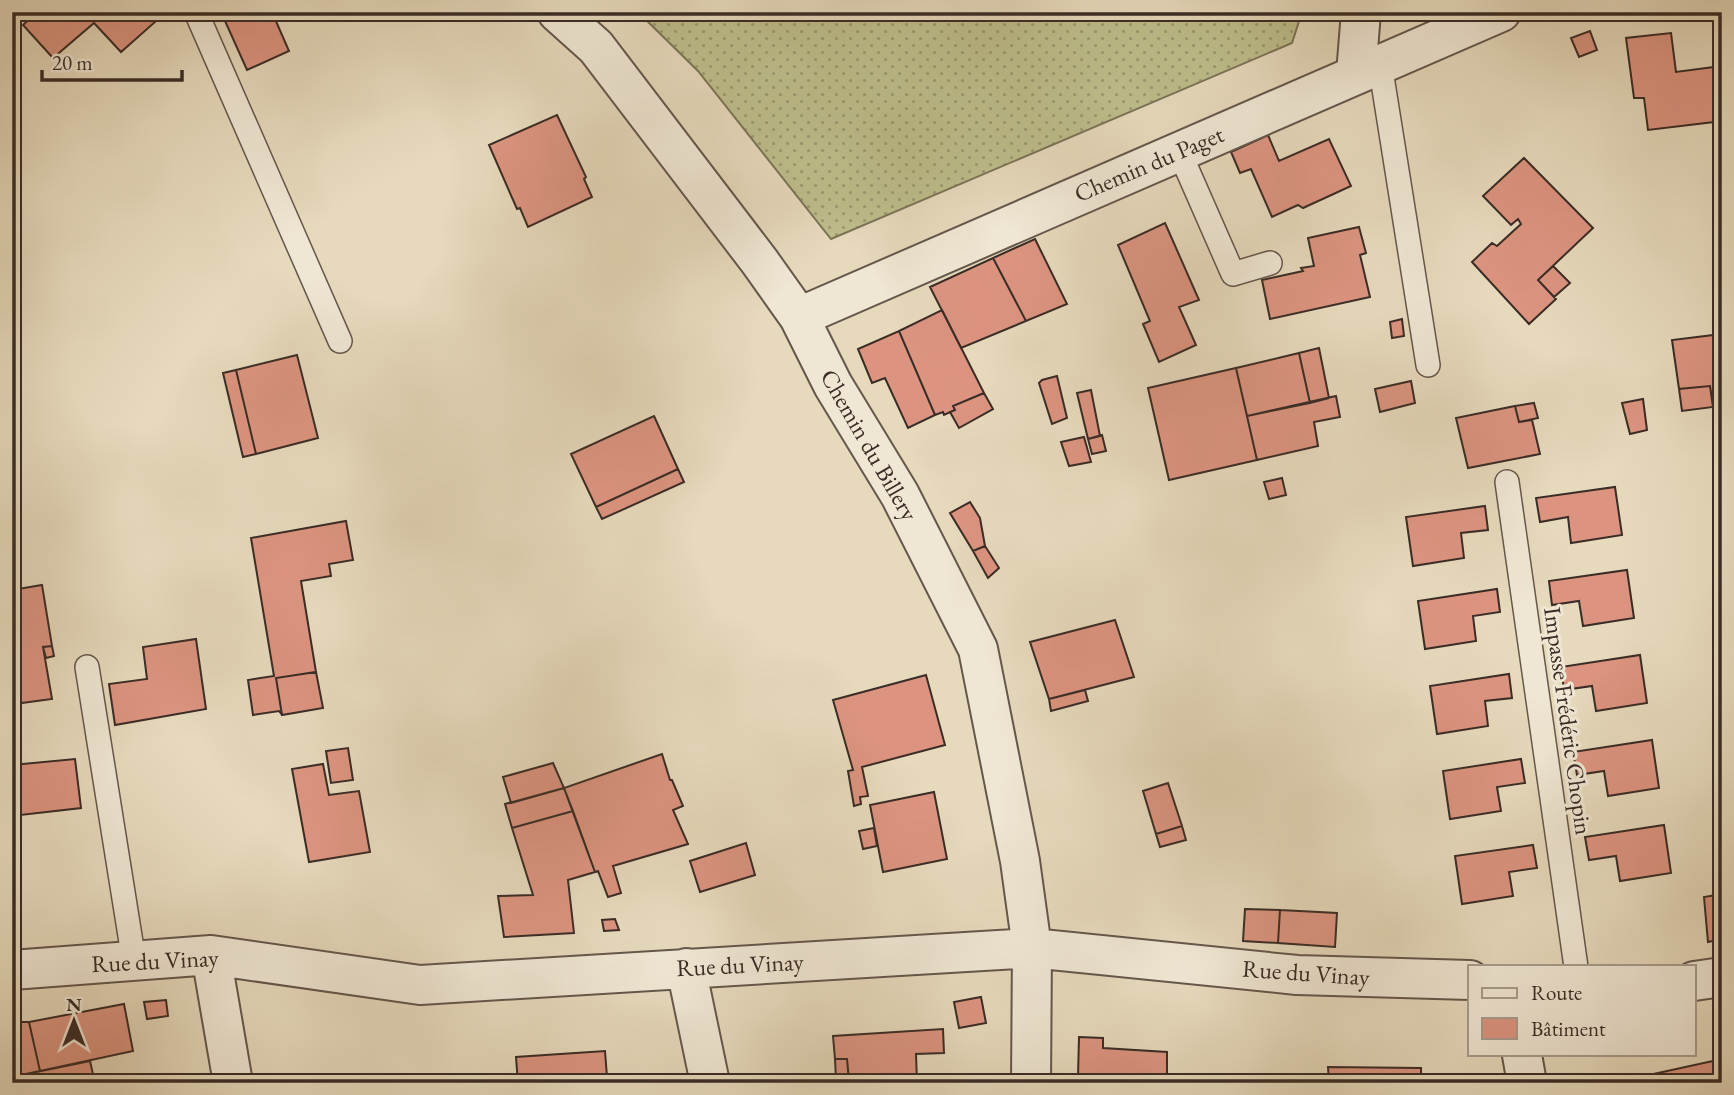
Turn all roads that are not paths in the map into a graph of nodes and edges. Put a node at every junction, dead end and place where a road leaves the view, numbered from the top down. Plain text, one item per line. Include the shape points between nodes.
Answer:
1 (196, 12) edge
2 (557, 12) edge
3 (1361, 12) edge
4 (1501, 12) edge
5 (1368, 69) junction
6 (1179, 151) junction
7 (1270, 262) dead end
8 (799, 317) junction
9 (340, 341) dead end
10 (1428, 365) dead end
11 (1507, 482) dead end
12 (87, 667) dead end
13 (1032, 948) junction
14 (211, 955) junction
15 (134, 961) junction
16 (1576, 965) edge
17 (687, 968) junction
18 (12, 970) edge
19 (1722, 976) edge
20 (1468, 980) edge
21 (1696, 981) edge
22 (1522, 1056) edge
23 (233, 1083) edge
24 (710, 1083) edge
25 (1031, 1083) edge
26 (1527, 1083) edge

1 - 9 lane
2 - 8 street, Chemin du Billery via 596,47
3 - 5 street
4 - 5 street, Chemin du Paget
5 - 6 street, Chemin du Paget
5 - 10 lane
6 - 7 lane via 1233,274
6 - 8 street, Chemin du Paget
8 - 13 street, Chemin du Billery via 833,385 900,495 978,649 1020,861
11 - 16 lane, Impasse Frédéric Chopin
12 - 15 lane
13 - 17 street, Rue du Vinay
13 - 20 street, Rue du Vinay via 1297,975
13 - 25 street, Chemin du Billery
14 - 15 street, Rue du Vinay
14 - 17 street, Rue du Vinay via 420,985
14 - 23 street
15 - 18 street, Rue du Vinay
17 - 24 street
19 - 21 street
22 - 26 street

